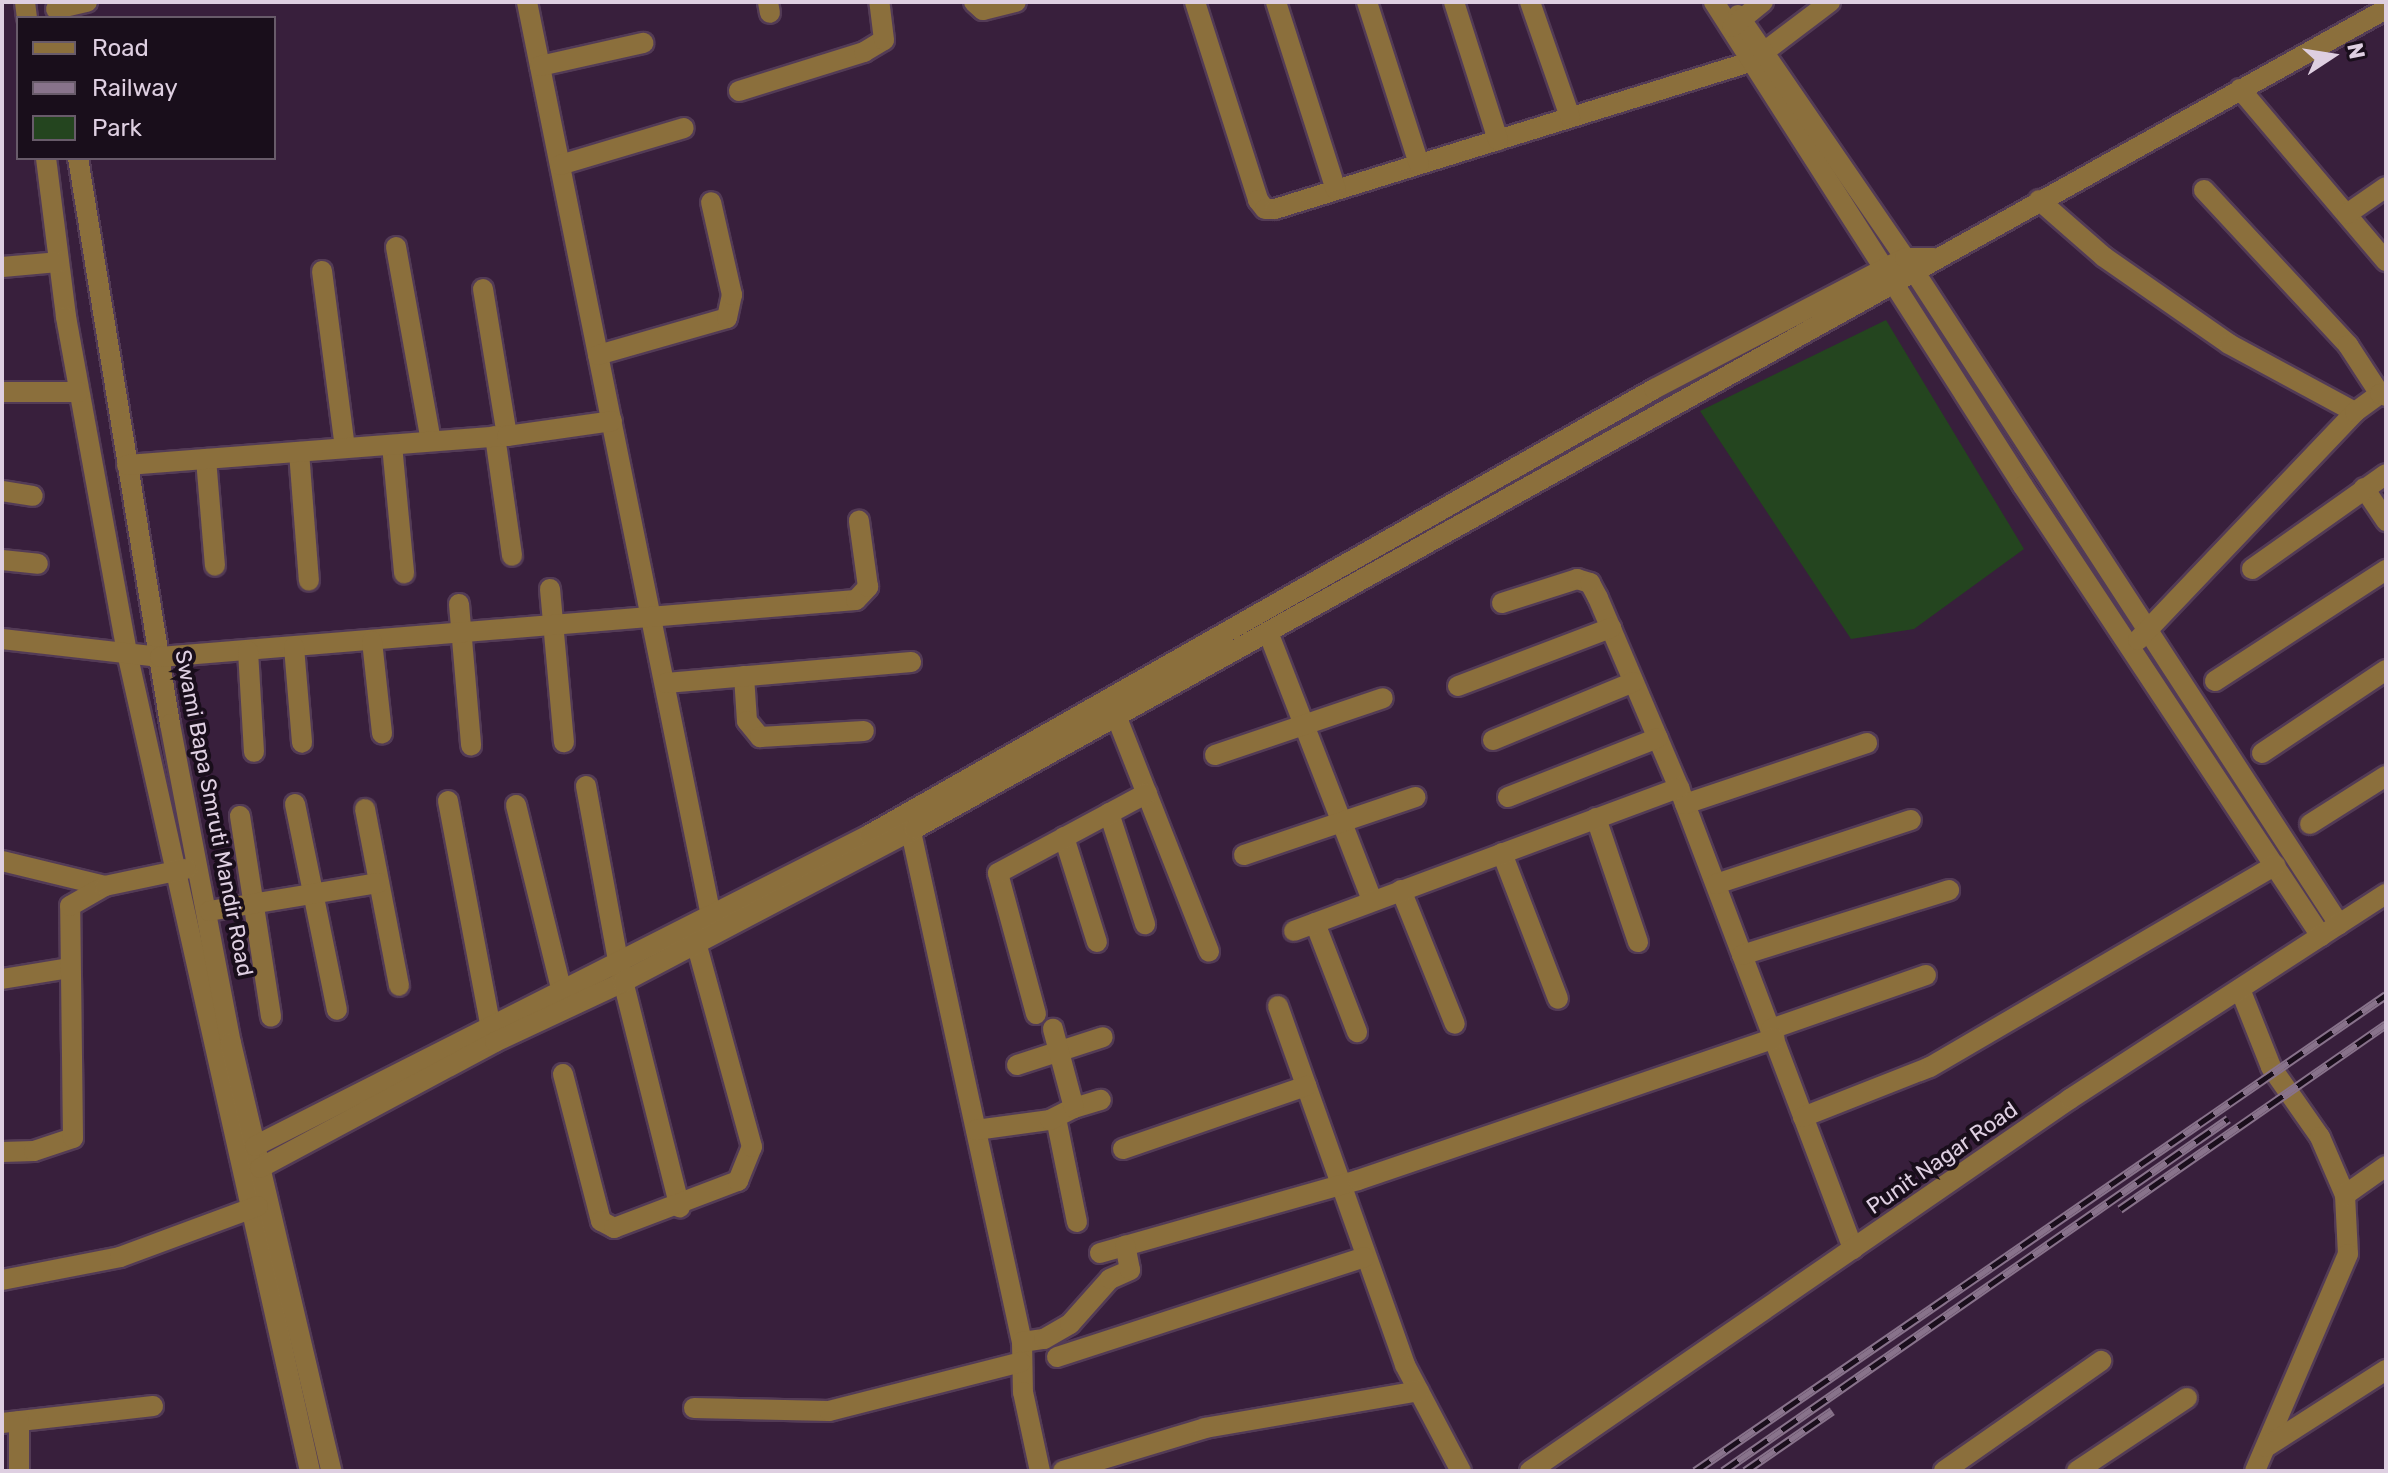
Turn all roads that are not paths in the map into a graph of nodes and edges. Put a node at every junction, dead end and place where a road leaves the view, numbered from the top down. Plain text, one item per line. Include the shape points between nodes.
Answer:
1 (87, 2) edge
2 (527, 2) edge
3 (879, 2) edge
4 (974, 2) edge
5 (1016, 2) edge
6 (1195, 2) edge
7 (1276, 2) edge
8 (1367, 2) edge
9 (1454, 2) edge
10 (1530, 2) edge
11 (1714, 2) edge
12 (1729, 2) edge
13 (1763, 2) edge
14 (1830, 2) edge
15 (56, 10) edge
16 (2382, 17) edge
17 (1736, 24) junction
18 (643, 43) dead end
19 (1758, 56) junction
20 (540, 66) junction
21 (2240, 89) junction
22 (739, 91) dead end
23 (1570, 117) junction
24 (684, 128) dead end
25 (1498, 140) junction
26 (46, 160) edge
27 (78, 160) edge
28 (1419, 164) junction
29 (560, 165) junction
30 (2386, 187) edge
31 (1336, 190) junction
32 (2204, 190) dead end
33 (2039, 200) junction
34 (711, 202) dead end
35 (2347, 214) junction
36 (396, 247) dead end
37 (2382, 248) edge
38 (59, 262) junction
39 (2, 267) edge
40 (322, 271) dead end
41 (1901, 271) junction
42 (483, 289) dead end
43 (598, 355) junction
44 (2, 392) edge
45 (79, 392) junction
46 (2383, 395) edge
47 (2355, 412) junction
48 (612, 421) junction
49 (501, 436) junction
50 (431, 441) junction
51 (392, 445) junction
52 (345, 448) junction
53 (299, 452) junction
54 (206, 459) junction
55 (127, 465) junction
56 (2386, 474) edge
57 (2364, 488) junction
58 (2, 491) edge
59 (33, 496) dead end
60 (859, 521) dead end
61 (2386, 521) edge
62 (512, 556) dead end
63 (2, 560) edge
64 (38, 564) dead end
65 (215, 566) dead end
66 (2252, 569) dead end
67 (2386, 570) edge
68 (404, 573) dead end
69 (309, 581) dead end
70 (550, 589) dead end
71 (1502, 603) dead end
72 (459, 604) dead end
73 (655, 620) junction
74 (554, 628) junction
75 (1611, 628) junction
76 (1268, 632) junction
77 (461, 635) junction
78 (2, 639) edge
79 (2139, 639) junction
80 (372, 641) junction
81 (294, 647) junction
82 (248, 651) junction
83 (128, 657) junction
84 (160, 657) junction
85 (911, 662) dead end
86 (2386, 670) edge
87 (744, 676) junction
88 (2215, 681) dead end
89 (1634, 682) junction
90 (666, 683) junction
91 (1458, 686) dead end
92 (1383, 698) dead end
93 (1117, 718) junction
94 (1306, 726) junction
95 (864, 731) dead end
96 (382, 733) dead end
97 (1658, 738) junction
98 (1493, 740) dead end
99 (564, 742) dead end
100 (302, 743) dead end
101 (1867, 743) dead end
102 (471, 745) dead end
103 (254, 752) dead end
104 (2262, 753) dead end
105 (1215, 755) dead end
106 (2386, 776) edge
107 (586, 786) dead end
108 (1147, 793) junction
109 (1682, 796) junction
110 (1415, 797) dead end
111 (1508, 797) dead end
112 (448, 801) dead end
113 (295, 804) dead end
114 (516, 805) dead end
115 (365, 809) dead end
116 (1109, 813) junction
117 (240, 816) dead end
118 (1596, 818) junction
119 (1911, 820) dead end
120 (910, 822) junction
121 (1342, 822) junction
122 (2310, 824) dead end
123 (1064, 837) junction
124 (1502, 853) junction
125 (1244, 855) dead end
126 (2, 861) edge
127 (2275, 865) junction
128 (198, 867) junction
129 (174, 871) junction
130 (379, 883) junction
131 (1716, 884) junction
132 (105, 886) junction
133 (1401, 890) junction
134 (1949, 890) dead end
135 (313, 894) junction
136 (2386, 894) edge
137 (1372, 900) junction
138 (253, 904) junction
139 (209, 911) junction
140 (1315, 923) junction
141 (1145, 924) dead end
142 (2339, 924) junction
143 (707, 931) junction
144 (1294, 931) dead end
145 (2321, 936) junction
146 (1097, 942) dead end
147 (1638, 942) dead end
148 (1209, 951) dead end
149 (1742, 955) junction
150 (70, 968) junction
151 (621, 973) junction
152 (1926, 975) dead end
153 (2, 979) edge
154 (399, 986) dead end
155 (2240, 989) junction
156 (562, 992) junction
157 (1558, 999) dead end
158 (1278, 1006) dead end
159 (337, 1010) dead end
160 (1036, 1014) dead end
161 (271, 1017) dead end
162 (490, 1024) junction
163 (1455, 1024) dead end
164 (1357, 1032) dead end
165 (1772, 1033) junction
166 (1103, 1037) dead end
167 (1056, 1038) junction
168 (1017, 1065) dead end
169 (563, 1074) dead end
170 (1306, 1086) junction
171 (1101, 1100) dead end
172 (1065, 1113) junction
173 (1803, 1117) junction
174 (976, 1130) junction
175 (255, 1146) junction
176 (1123, 1149) dead end
177 (2, 1152) edge
178 (2386, 1166) edge
179 (260, 1168) junction
180 (1339, 1184) junction
181 (2345, 1195) junction
182 (268, 1202) junction
183 (680, 1207) junction
184 (248, 1210) junction
185 (1077, 1222) dead end
186 (1125, 1245) junction
187 (1853, 1249) junction
188 (1100, 1253) dead end
189 (1364, 1257) junction
190 (2, 1280) edge
191 (1061, 1330) junction
192 (1022, 1352) junction
193 (2101, 1361) dead end
194 (2386, 1370) edge
195 (1419, 1391) junction
196 (2187, 1398) dead end
197 (153, 1406) dead end
198 (694, 1408) dead end
199 (10, 1422) edge
200 (2266, 1447) junction
201 (19, 1471) edge
202 (310, 1471) edge
203 (331, 1471) edge
204 (1040, 1471) edge
205 (1063, 1471) edge
206 (1461, 1471) edge
207 (1530, 1471) edge
208 (1944, 1471) edge
209 (2077, 1471) edge
210 (2255, 1471) edge

1 - 15 street
2 - 20 street
3 - 22 street via 884,40 864,52
4 - 5 street via 983,10
6 - 31 street via 1258,200 1265,209 1275,209
7 - 31 street
8 - 28 street
9 - 25 street
10 - 23 street
11 - 17 street
12 - 17 street
13 - 17 street
14 - 19 street
16 - 21 street
17 - 19 street
18 - 20 street
19 - 23 street
19 - 41 street
20 - 29 street
21 - 33 street
21 - 35 street
23 - 25 street
24 - 29 street
25 - 28 street
26 - 38 street
27 - 55 street, Swami Bapa Smruti Mandir Road
28 - 31 street
29 - 43 street
30 - 35 street
32 - 46 street via 2348,345
33 - 41 street
33 - 47 street via 2104,257 2229,344
34 - 43 street via 732,295 727,318
35 - 37 street
36 - 50 street
38 - 39 street
38 - 45 street
40 - 52 street
41 - 76 street
41 - 79 street via 2023,486
41 - 120 street via 1654,389
42 - 49 street
43 - 48 street
44 - 45 street
45 - 83 street
46 - 47 street
47 - 79 street
48 - 49 street
48 - 73 street
49 - 50 street
49 - 62 street
50 - 51 street
51 - 52 street
51 - 68 street
52 - 53 street
53 - 54 street
53 - 69 street
54 - 55 street
54 - 65 street
55 - 84 street, Swami Bapa Smruti Mandir Road
56 - 57 street
57 - 61 street
57 - 66 street
58 - 59 street
60 - 73 street via 865,596
63 - 64 street
67 - 88 street
70 - 74 street
71 - 75 street via 1577,579 1590,583
72 - 77 street
73 - 74 street
73 - 90 street
74 - 77 street
74 - 99 street
75 - 89 street
75 - 91 street
76 - 93 street
76 - 94 street
77 - 80 street
77 - 102 street
78 - 83 street
79 - 127 street
79 - 142 street
80 - 81 street
80 - 96 street
81 - 82 street
81 - 100 street
82 - 84 street
82 - 103 street
83 - 84 street
83 - 129 street
84 - 128 street, Swami Bapa Smruti Mandir Road
85 - 87 street
86 - 104 street
87 - 90 street
87 - 95 street via 747,721 760,737
89 - 97 street
89 - 98 street
90 - 143 street
92 - 94 street
93 - 108 street
93 - 120 street
94 - 105 street
94 - 121 street
97 - 109 street
97 - 111 street
101 - 109 street
106 - 122 street
107 - 151 street
108 - 116 street
108 - 148 street
109 - 118 street
109 - 131 street
110 - 121 street
112 - 162 street
113 - 135 street
114 - 156 street
115 - 130 street
116 - 123 street
116 - 141 street
117 - 138 street
118 - 124 street
118 - 147 street
119 - 131 street
120 - 143 street
120 - 174 street
121 - 125 street
121 - 137 street
123 - 146 street
123 - 160 street via 998,873
124 - 133 street
124 - 157 street
126 - 132 street
127 - 145 street
127 - 173 street via 1930,1067
128 - 129 street
128 - 139 street, Swami Bapa Smruti Mandir Road
129 - 132 street
129 - 184 street
130 - 135 street
130 - 154 street
131 - 149 street
132 - 150 street via 70,906
133 - 137 street
133 - 163 street
134 - 149 street
135 - 138 street
135 - 159 street
136 - 142 street, Punit Nagar Road
137 - 140 street
138 - 139 street
138 - 161 street
139 - 175 street, Swami Bapa Smruti Mandir Road
140 - 144 street
140 - 164 street
142 - 145 street, Punit Nagar Road
143 - 151 street
143 - 183 street via 752,1147 738,1181
145 - 155 street, Punit Nagar Road
149 - 165 street
150 - 153 street
150 - 177 street via 73,1138 34,1151
151 - 156 street
151 - 179 street
151 - 183 street
152 - 165 street
155 - 181 street via 2266,1057 2320,1137
155 - 187 street, Punit Nagar Road
156 - 162 street
158 - 170 street
162 - 175 street
165 - 173 street
165 - 180 street
166 - 167 street
167 - 168 street
167 - 172 street
169 - 183 street via 601,1221 614,1228
170 - 176 street
170 - 180 street
171 - 172 street
172 - 174 street
172 - 185 street
173 - 187 street
174 - 192 street
175 - 179 street, Swami Bapa Smruti Mandir Road
178 - 181 street
179 - 182 street, Swami Bapa Smruti Mandir Road
180 - 186 street
180 - 189 street
181 - 200 street via 2348,1254
182 - 184 street
182 - 203 street, Swami Bapa Smruti Mandir Road
184 - 190 street via 120,1257
184 - 202 street
186 - 188 street
186 - 191 street via 1130,1270 1110,1279
187 - 207 street, Punit Nagar Road
189 - 191 street via 1066,1354
189 - 195 street
191 - 192 street
192 - 198 street via 829,1411
192 - 204 street
193 - 208 street
194 - 200 street
195 - 205 street via 1205,1428
195 - 206 street
196 - 209 street
197 - 199 street
199 - 201 street
200 - 210 street

